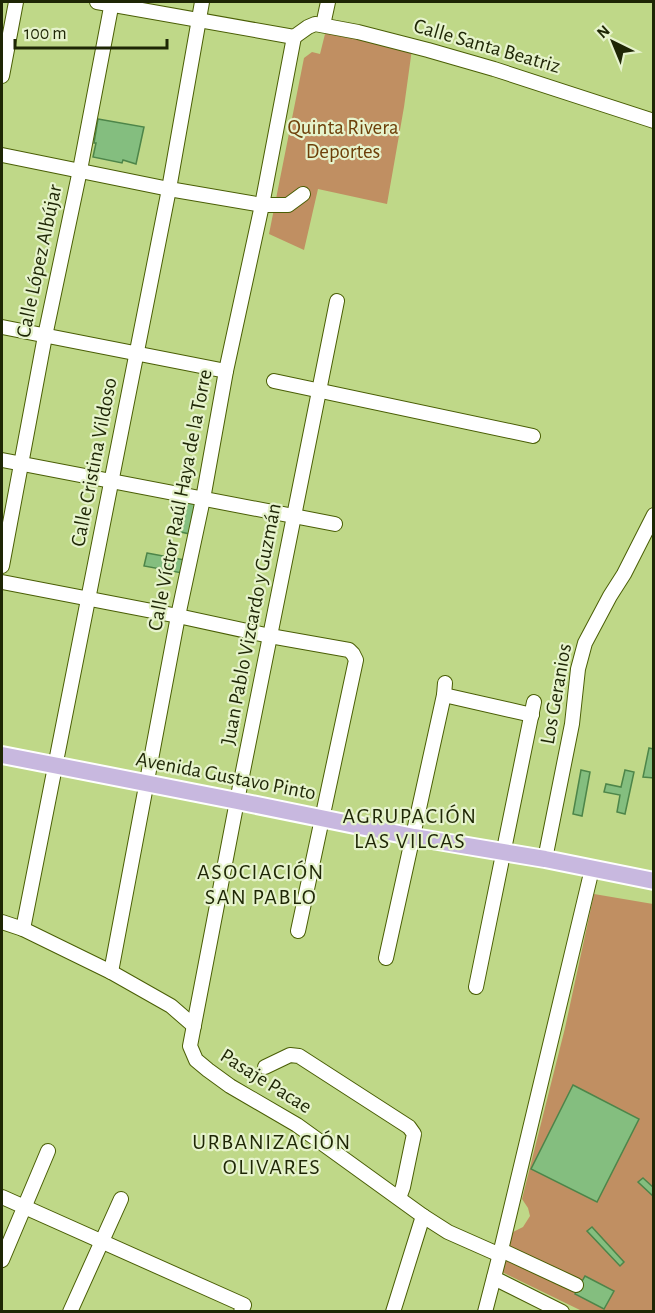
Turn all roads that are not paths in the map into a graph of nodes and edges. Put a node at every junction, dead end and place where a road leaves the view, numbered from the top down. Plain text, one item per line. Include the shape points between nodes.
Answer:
1 (16, 2) edge
2 (97, 2) edge
3 (202, 2) edge
4 (328, 2) edge
5 (112, 3) edge
6 (199, 21) junction
7 (323, 25) junction
8 (294, 38) junction
9 (2, 76) edge
10 (654, 121) edge
11 (2, 155) edge
12 (80, 170) junction
13 (169, 189) junction
14 (303, 194) dead end
15 (262, 205) junction
16 (336, 301) dead end
17 (2, 327) edge
18 (45, 336) junction
19 (136, 353) junction
20 (226, 371) junction
21 (274, 381) dead end
22 (319, 390) junction
23 (532, 436) dead end
24 (2, 460) edge
25 (21, 463) junction
26 (111, 481) junction
27 (203, 499) junction
28 (654, 515) edge
29 (294, 516) junction
30 (335, 524) dead end
31 (2, 566) edge
32 (2, 582) edge
33 (89, 598) junction
34 (178, 616) junction
35 (270, 636) junction
36 (2, 755) edge
37 (56, 766) junction
38 (147, 783) junction
39 (237, 801) junction
40 (323, 818) junction
41 (414, 837) junction
42 (504, 852) junction
43 (545, 860) junction
44 (591, 869) junction
45 (654, 881) edge
46 (2, 922) edge
47 (24, 929) junction
48 (298, 931) dead end
49 (386, 958) dead end
50 (111, 972) junction
51 (476, 987) dead end
52 (194, 1026) junction
53 (265, 1067) dead end
54 (48, 1151) dead end
55 (2, 1197) edge
56 (399, 1198) junction
57 (121, 1199) dead end
58 (24, 1207) junction
59 (423, 1215) junction
60 (101, 1242) junction
61 (501, 1252) junction
62 (2, 1260) edge
63 (494, 1278) junction
64 (576, 1286) dead end
65 (70, 1311) edge
66 (241, 1311) edge
67 (393, 1311) edge
68 (485, 1311) edge
69 (562, 1311) edge

1 - 9 street
2 - 5 street
3 - 6 street, Calle Cristina Vildoso
4 - 7 street
5 - 6 street
5 - 12 street, Calle López Albújar
6 - 8 street
6 - 13 street, Calle Cristina Vildoso
7 - 8 street via 308,27
7 - 10 street, Calle Santa Beatriz via 494,69
8 - 15 street, Calle Víctor Raúl Haya de la Torre
11 - 12 street
12 - 13 street
12 - 18 street, Calle López Albújar
13 - 15 street
13 - 19 street, Calle Cristina Vildoso
14 - 15 street via 288,205
15 - 20 street, Calle Víctor Raúl Haya de la Torre
16 - 22 street, Juan Pablo Vizcardo y Guzmán
17 - 18 street
18 - 19 street
18 - 25 street, Calle López Albújar
19 - 20 street
19 - 26 street, Calle Cristina Vildoso
20 - 27 street, Calle Víctor Raúl Haya de la Torre
21 - 22 street
22 - 23 street
22 - 29 street, Juan Pablo Vizcardo y Guzmán
24 - 25 street
25 - 26 street
25 - 31 street, Calle López Albújar
26 - 27 street
26 - 33 street, Calle Cristina Vildoso
27 - 29 street
27 - 34 street, Calle Víctor Raúl Haya de la Torre
28 - 43 street, Los Geranios via 585,643
29 - 30 street
29 - 35 street, Juan Pablo Vizcardo y Guzmán
32 - 33 street
33 - 34 street
33 - 37 street, Calle Cristina Vildoso
34 - 35 street
34 - 38 street, Calle Víctor Raúl Haya de la Torre
35 - 39 street, Juan Pablo Vizcardo y Guzmán
35 - 40 street via 349,650 356,660
36 - 37 main road, Avenida Gustavo Pinto
37 - 38 main road, Avenida Gustavo Pinto
37 - 47 street, Calle Cristina Vildoso
38 - 39 main road, Avenida Gustavo Pinto
38 - 50 street, Calle Víctor Raúl Haya de la Torre
39 - 40 main road, Avenida Gustavo Pinto
39 - 52 street, Juan Pablo Vizcardo y Guzmán
40 - 41 main road, Avenida Gustavo Pinto
40 - 48 street
41 - 42 main road, Avenida Gustavo Pinto
41 - 42 street via 445,689 533,708
41 - 49 street
42 - 43 main road, Avenida Gustavo Pinto
42 - 51 street
43 - 44 main road, Avenida Gustavo Pinto
44 - 45 main road, Avenida Gustavo Pinto
44 - 61 street
46 - 47 street
47 - 50 street
50 - 52 street via 171,1005
52 - 56 street, Pasaje Pacae via 190,1046 196,1060 230,1086 297,1125
53 - 56 street via 290,1055 299,1056 409,1127 414,1134
54 - 58 street
55 - 58 street
56 - 59 street, Pasaje Pacae
57 - 60 street
58 - 60 street
58 - 62 street
59 - 61 street, Pasaje Pacae via 448,1232
59 - 67 street
60 - 65 street
60 - 66 street via 244,1305
61 - 63 street
61 - 64 street, Pasaje Pacae
63 - 68 street
63 - 69 street

